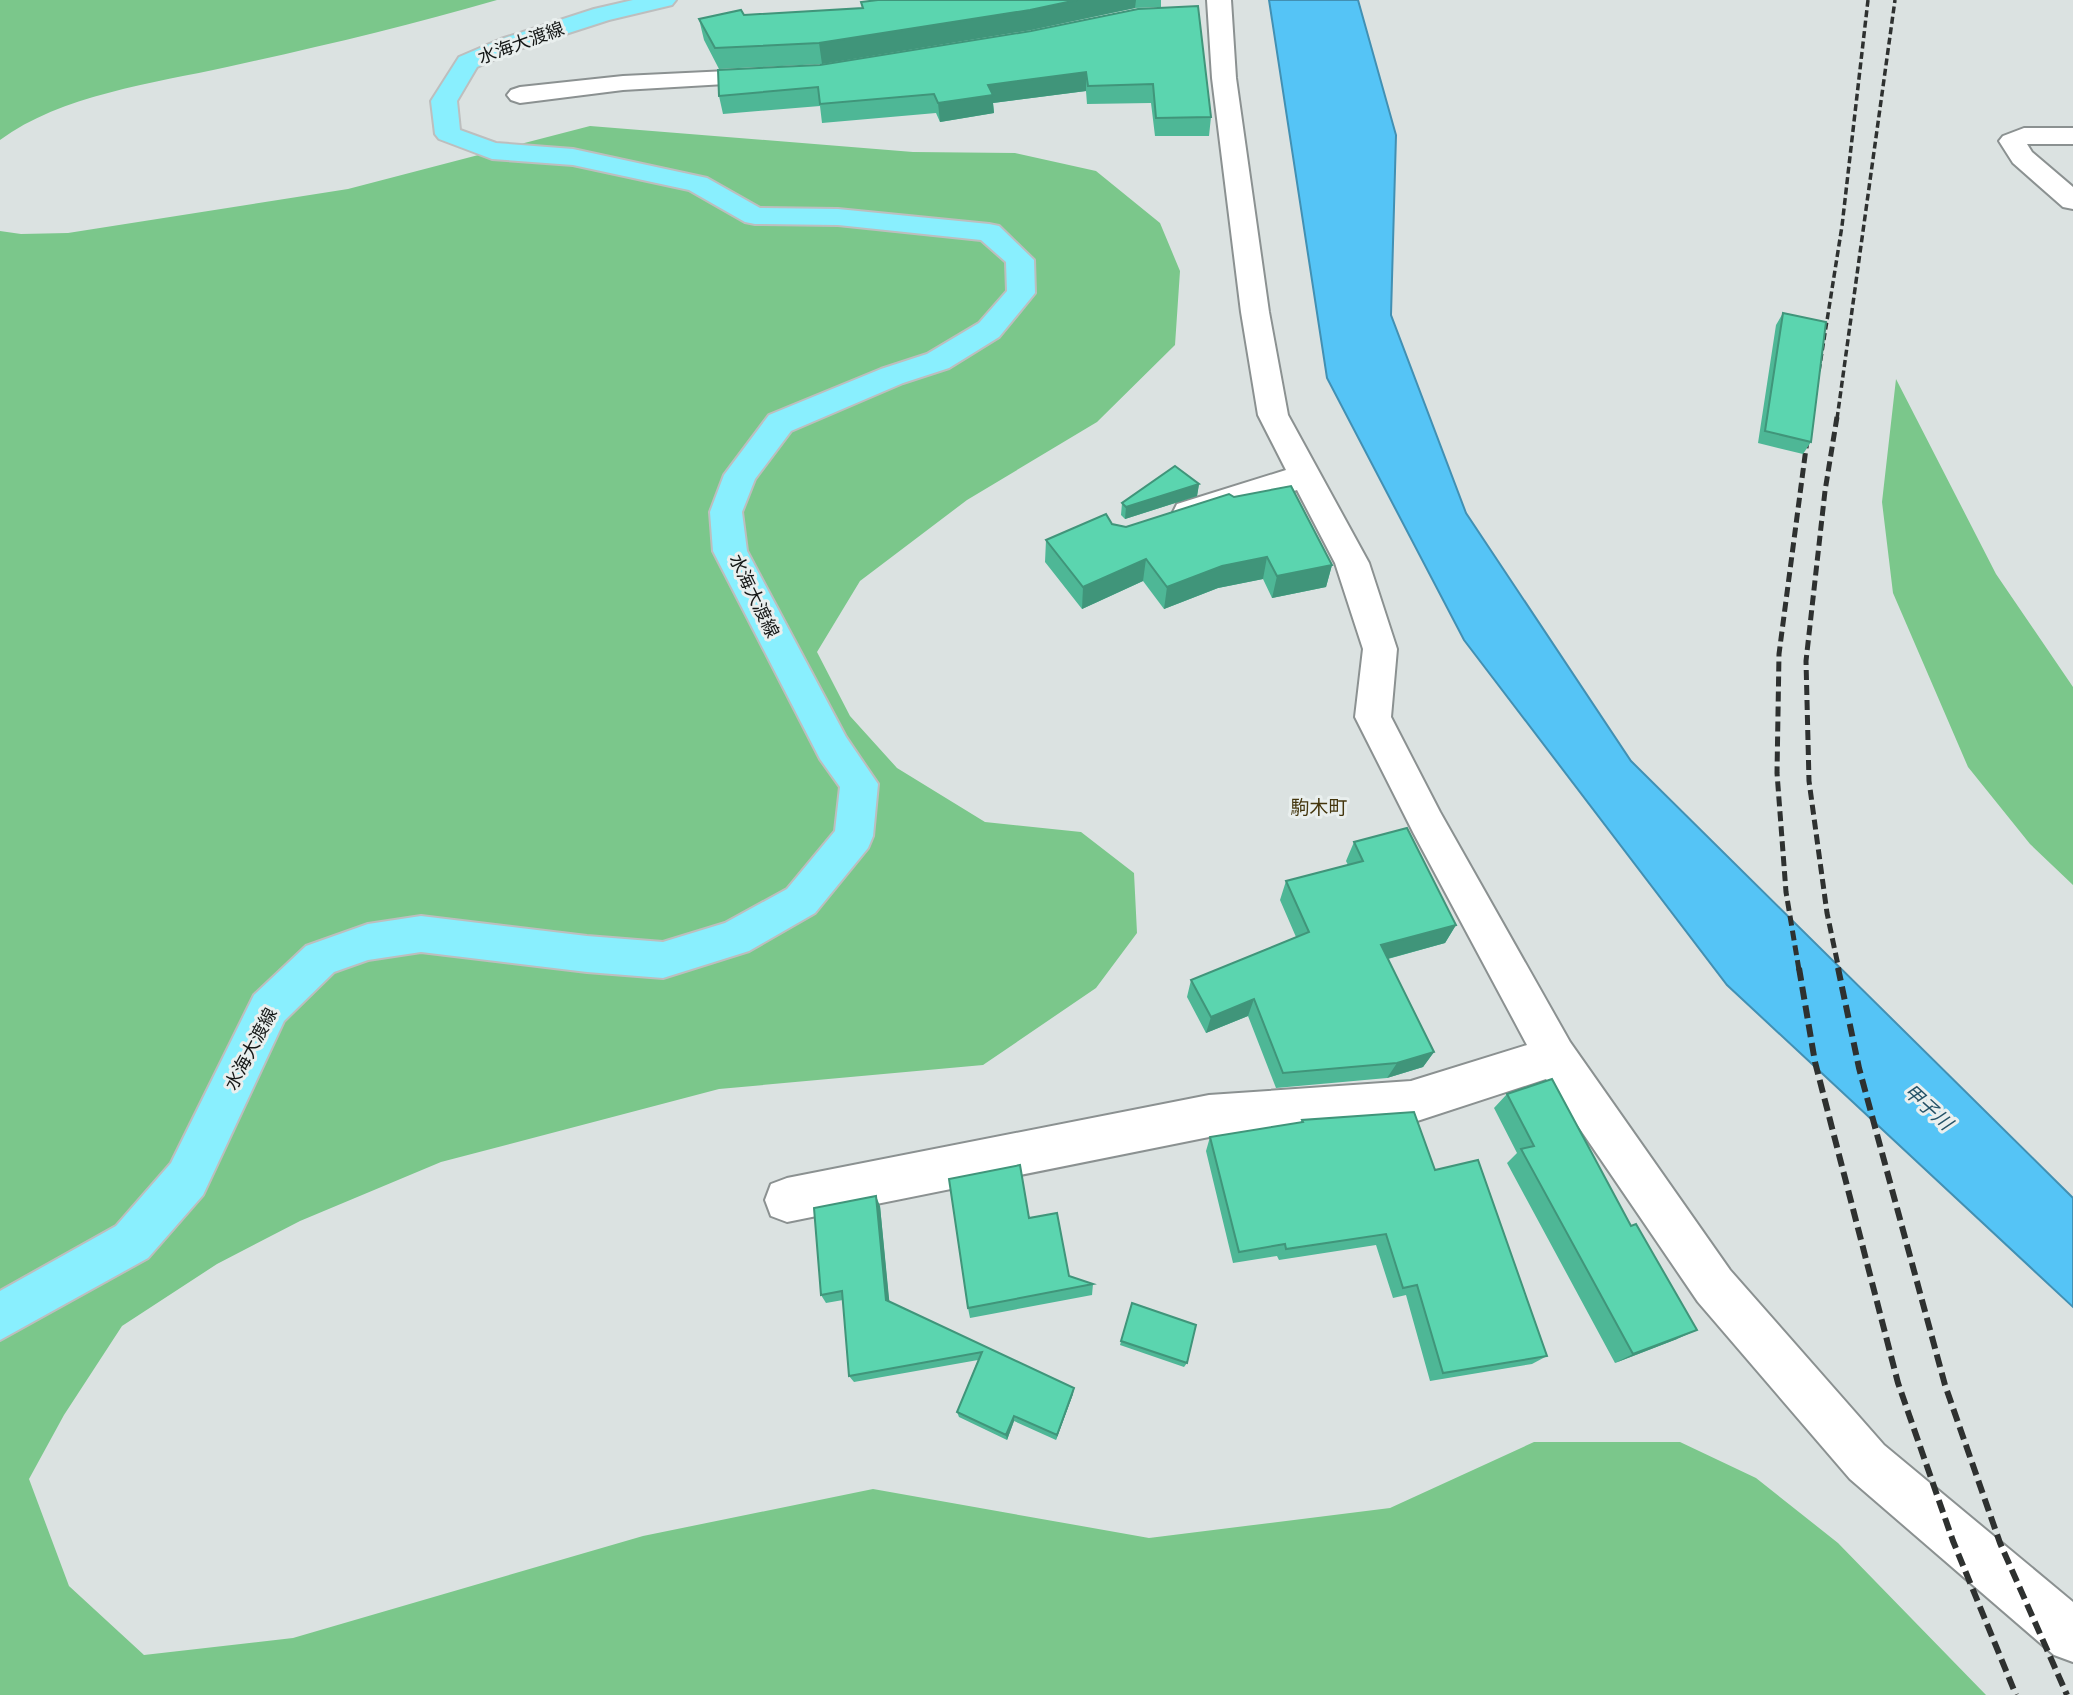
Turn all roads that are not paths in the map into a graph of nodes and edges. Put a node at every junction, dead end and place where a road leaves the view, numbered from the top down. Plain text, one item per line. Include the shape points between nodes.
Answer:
1 (664, 0) edge
2 (1209, 10) edge
3 (797, 75) edge
4 (520, 95) dead end
5 (2073, 136) edge
6 (2073, 201) edge
7 (1304, 476) junction
8 (1157, 524) edge
9 (1555, 1056) junction
10 (787, 1200) dead end
11 (0, 1317) edge
12 (2073, 1636) edge

1 - 11 main road, 水海大渡線 via 602,14 468,62 444,102 449,134 492,151 573,157 698,184 755,216 838,217 989,232 1020,260 1021,293 989,330 938,361 780,423 740,475 726,512 730,551 833,748 859,784 854,836 801,901 735,938 663,960 421,934 368,942 320,959 269,1008 187,1179 132,1242
2 - 7 street via 1224,78 1273,415
3 - 4 street via 623,83
5 - 6 street via 2024,136 2012,141 2022,157
7 - 8 street
7 - 9 street via 1352,563 1380,649 1373,717
9 - 10 street via 1411,1102 1209,1116
9 - 12 street via 1714,1286 1867,1462

